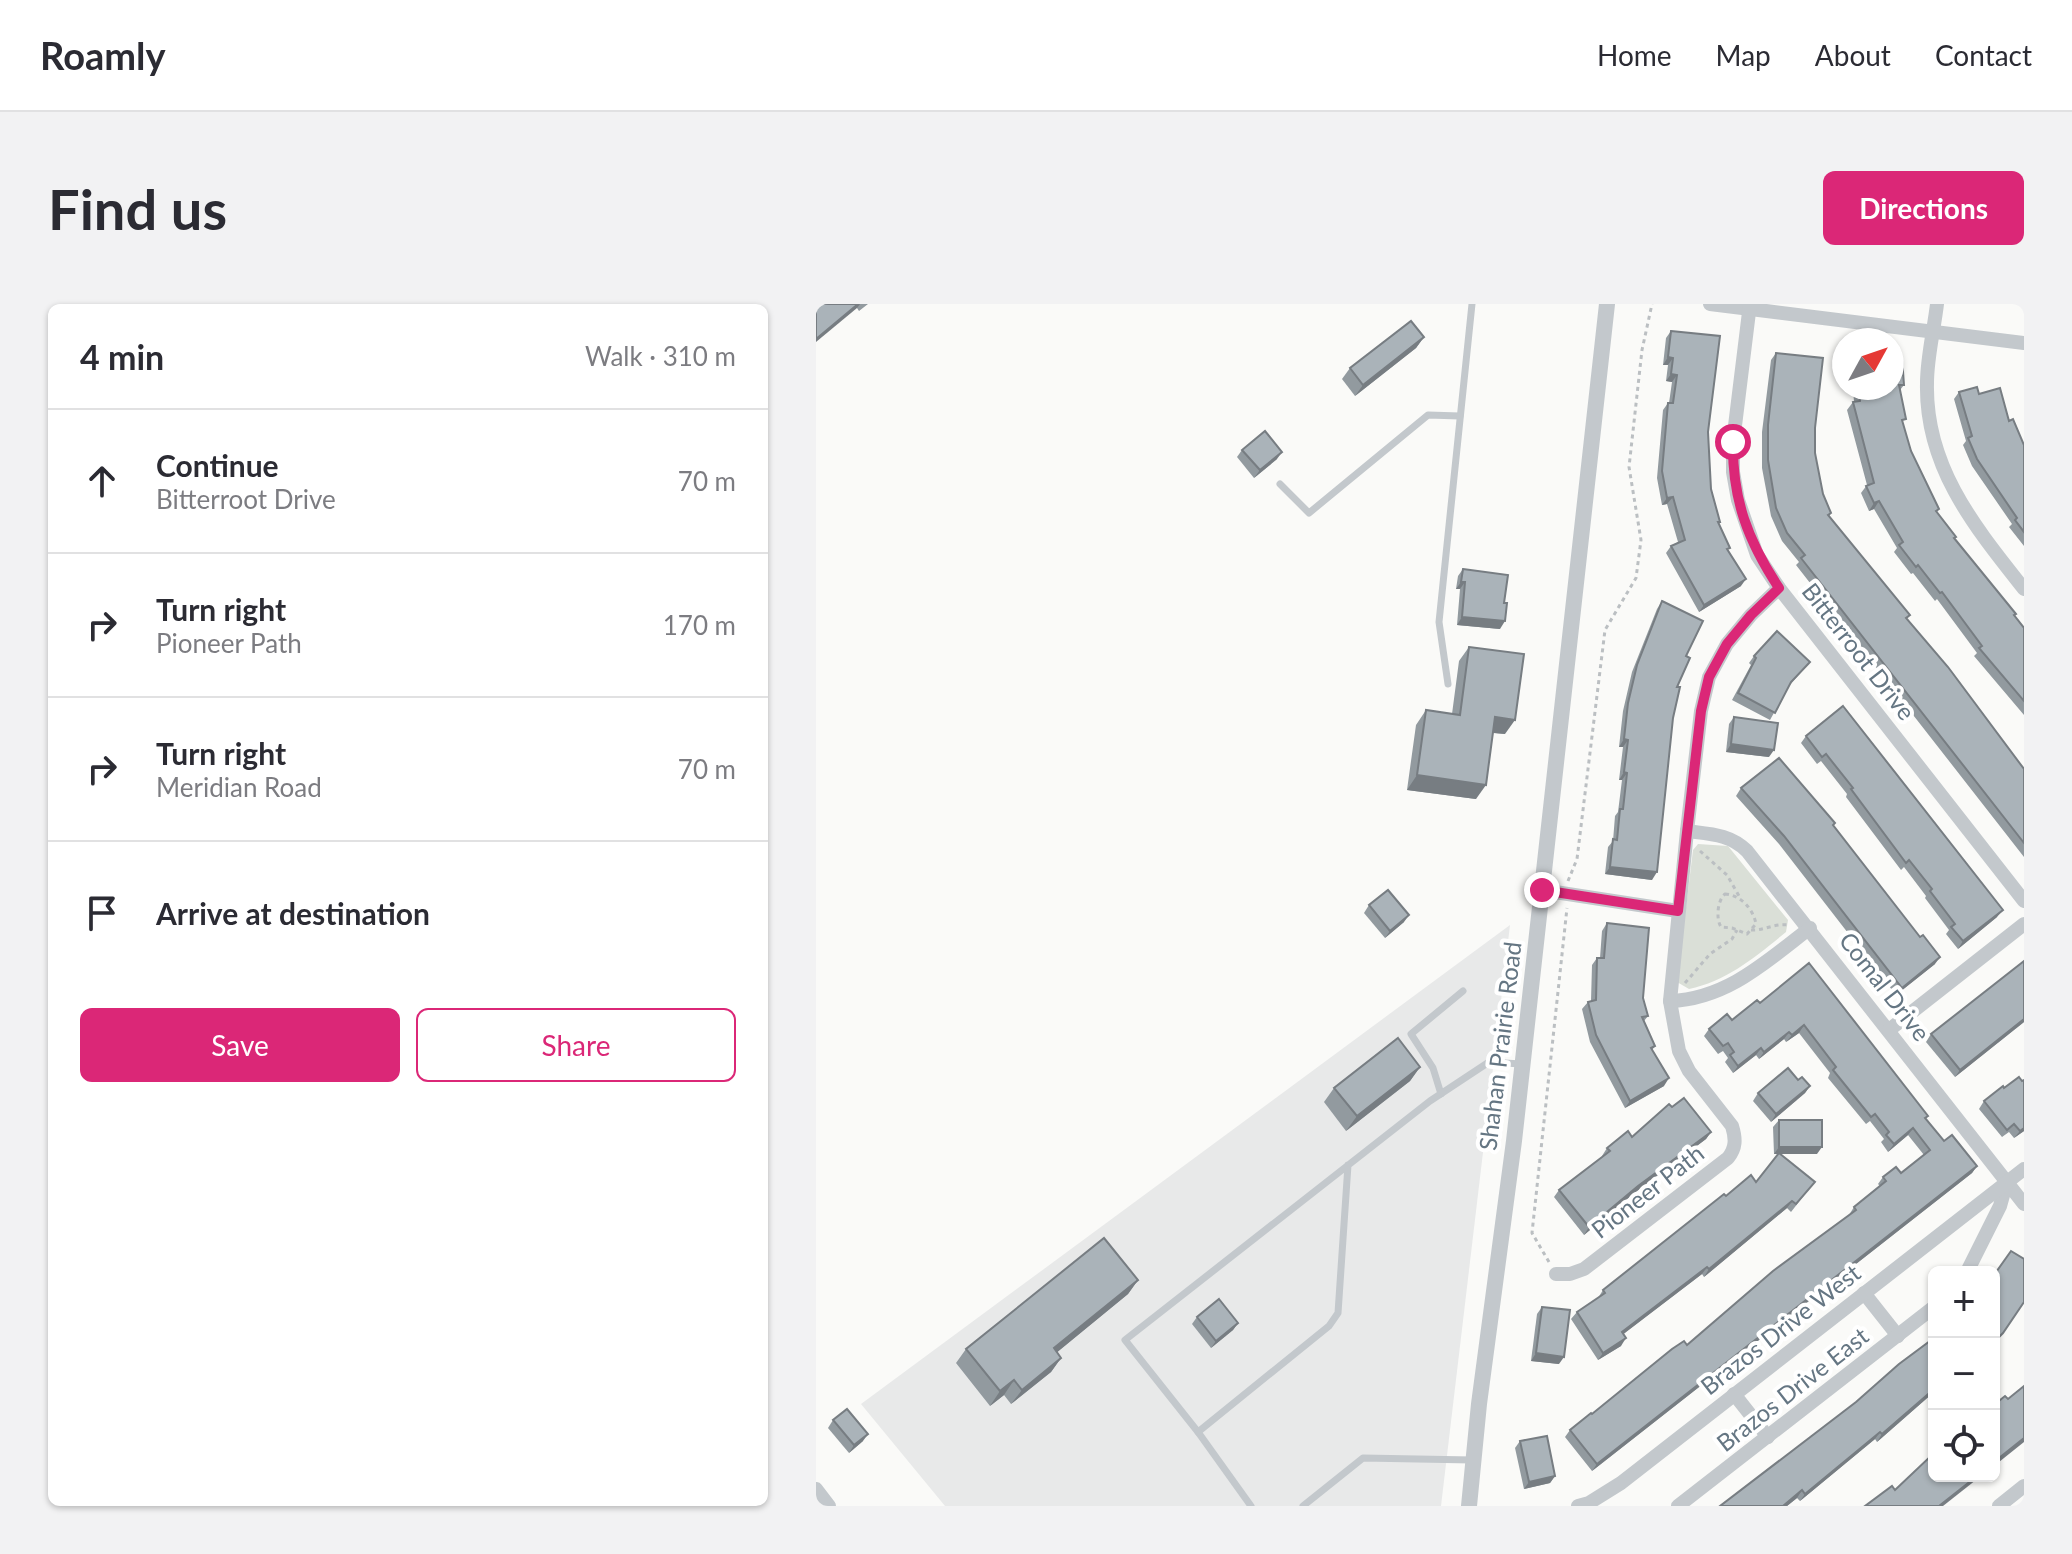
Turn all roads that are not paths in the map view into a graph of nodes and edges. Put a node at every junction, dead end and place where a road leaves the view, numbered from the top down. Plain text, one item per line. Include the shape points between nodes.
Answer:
1 (1472, 304) edge
2 (1607, 304) edge
3 (1710, 304) edge
4 (1937, 304) edge
5 (1750, 306) edge
6 (1934, 332) junction
7 (2024, 343) edge
8 (1460, 416) junction
9 (1280, 484) dead end
10 (1779, 588) junction
11 (2024, 589) edge
12 (1448, 684) dead end
13 (1687, 831) junction
14 (1542, 890) junction
15 (2024, 901) edge
16 (1678, 911) junction
17 (2024, 924) edge
18 (1810, 928) junction
19 (1463, 991) dead end
20 (1670, 1001) junction
21 (1889, 1030) junction
22 (1523, 1064) junction
23 (1441, 1094) junction
24 (1348, 1165) junction
25 (2024, 1169) edge
26 (2007, 1181) junction
27 (2024, 1204) edge
28 (1970, 1266) edge
29 (1556, 1274) road end
30 (1864, 1293) junction
31 (1928, 1312) edge
32 (1898, 1336) junction
33 (1734, 1394) junction
34 (1198, 1432) junction
35 (1768, 1437) junction
36 (1474, 1460) junction
37 (2024, 1486) edge
38 (816, 1489) edge
39 (829, 1506) edge
40 (1251, 1506) edge
41 (1303, 1506) edge
42 (1469, 1506) edge
43 (1578, 1506) edge
44 (1678, 1506) edge
45 (1999, 1506) edge

1 - 8 lane
2 - 14 street, Shahan Prairie Road
3 - 5 street
4 - 6 street
5 - 6 street
5 - 10 street, Bitterroot Drive via 1733,472 1757,555
6 - 7 street
6 - 11 street via 1927,383 1940,463 1975,527
8 - 9 lane via 1428,415 1309,513
8 - 12 lane via 1439,622
10 - 13 street, Pioneer Path via 1727,644 1709,677
10 - 15 street, Bitterroot Drive
13 - 16 street, Pioneer Path
13 - 18 street, Comal Drive via 1737,841
14 - 16 street
14 - 22 street, Shahan Prairie Road
16 - 20 street, Pioneer Path
17 - 21 street
18 - 20 street via 1730,986 1691,1000
18 - 21 street, Comal Drive
19 - 23 lane via 1411,1034 1433,1068
20 - 29 street, Pioneer Path via 1679,1051 1732,1126 1733,1151 1584,1269
21 - 26 street, Comal Drive
22 - 23 lane via 1489,1062
22 - 36 street, Shahan Prairie Road
23 - 24 lane
24 - 34 lane via 1338,1313 1329,1326
24 - 34 lane via 1125,1340
25 - 26 street, Brazos Drive West
26 - 27 street, Comal Drive
26 - 28 street
26 - 30 street, Brazos Drive West
30 - 32 street
30 - 33 street, Brazos Drive West
31 - 32 street, Brazos Drive East
32 - 35 street, Brazos Drive East
33 - 35 street
33 - 43 street, Brazos Drive West via 1621,1483
34 - 40 lane
35 - 44 street, Brazos Drive East
36 - 41 lane via 1363,1458
36 - 42 street, Shahan Prairie Road
37 - 45 street
38 - 39 street

